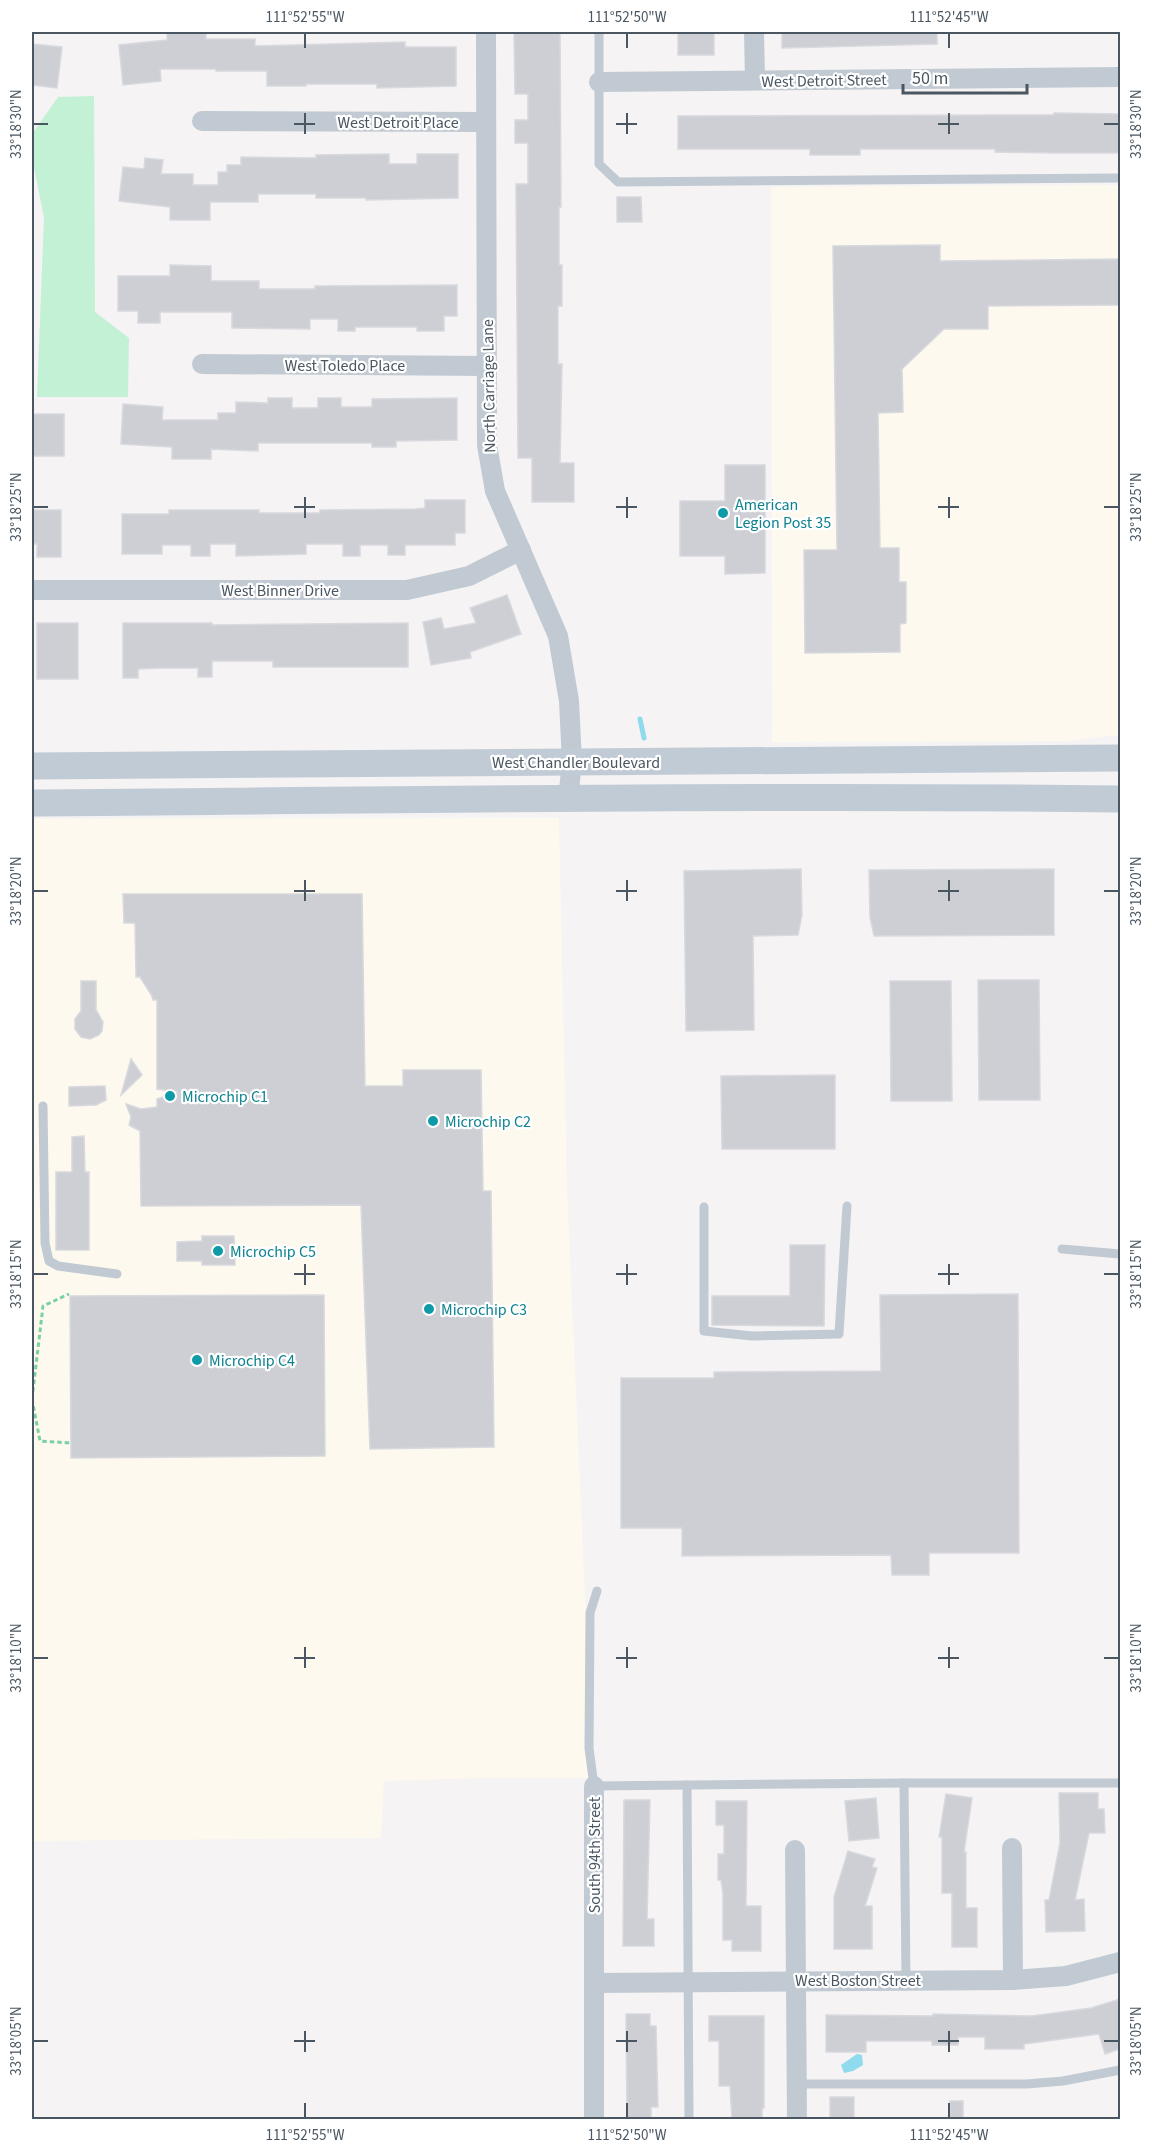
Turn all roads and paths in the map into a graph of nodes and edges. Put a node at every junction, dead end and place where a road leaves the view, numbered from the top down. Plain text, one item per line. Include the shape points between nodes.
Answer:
1 (486, 32) edge
2 (598, 32) edge
3 (754, 32) edge
4 (1120, 77) edge
5 (755, 81) junction
6 (599, 82) junction
7 (202, 120) dead end
8 (485, 122) junction
9 (1120, 178) edge
10 (202, 364) dead end
11 (487, 366) junction
12 (521, 550) junction
13 (32, 590) edge
14 (1111, 758) edge
15 (572, 762) junction
16 (32, 766) edge
17 (568, 799) junction
18 (1110, 799) edge
19 (32, 803) edge
20 (43, 1106) dead end
21 (847, 1206) dead end
22 (704, 1207) dead end
23 (1062, 1249) dead end
24 (1120, 1254) edge
25 (117, 1274) dead end
26 (69, 1294) dead end
27 (32, 1399) edge
28 (71, 1443) dead end
29 (597, 1591) dead end
30 (904, 1783) junction
31 (1120, 1783) edge
32 (687, 1785) junction
33 (594, 1786) junction
34 (1012, 1848) dead end
35 (795, 1850) dead end
36 (1120, 1962) edge
37 (906, 1980) junction
38 (1013, 1980) junction
39 (689, 1981) junction
40 (796, 1981) junction
41 (594, 1983) junction
42 (1120, 2070) edge
43 (796, 2084) junction
44 (594, 2120) edge
45 (689, 2120) edge
46 (797, 2120) edge

1 - 8 street, North Carriage Lane
2 - 6 lane
3 - 5 street
4 - 5 street, West Detroit Street
5 - 6 street, West Detroit Street
6 - 9 lane via 599,164 618,182
7 - 8 street, West Detroit Place
8 - 11 street, North Carriage Lane
10 - 11 street, West Toledo Place
11 - 12 street, North Carriage Lane via 487,445 495,491
12 - 13 street, West Binner Drive via 469,576 407,590
12 - 15 street, North Carriage Lane via 558,636 569,701
14 - 15 main road, West Chandler Boulevard
14 - 18 main road
15 - 16 main road, West Chandler Boulevard
15 - 17 street, North Carriage Lane
17 - 18 main road
17 - 19 main road
20 - 25 lane via 45,1242 49,1261 58,1266
21 - 22 lane via 839,1334 752,1336 704,1331
23 - 24 lane
26 - 27 path via 43,1306
27 - 28 path via 40,1441
29 - 33 lane, South 94th Street via 590,1612 589,1748
30 - 31 lane
30 - 32 lane
30 - 37 lane
32 - 33 lane
32 - 39 lane
33 - 41 street, South 94th Street
34 - 38 street
35 - 40 street
36 - 38 street, West Boston Street via 1066,1976
37 - 38 street, West Boston Street
37 - 40 street, West Boston Street
39 - 40 street, West Boston Street
39 - 41 street, West Boston Street
39 - 45 lane
40 - 43 street
41 - 44 street, South 94th Street
42 - 43 lane via 1027,2084
43 - 46 street

